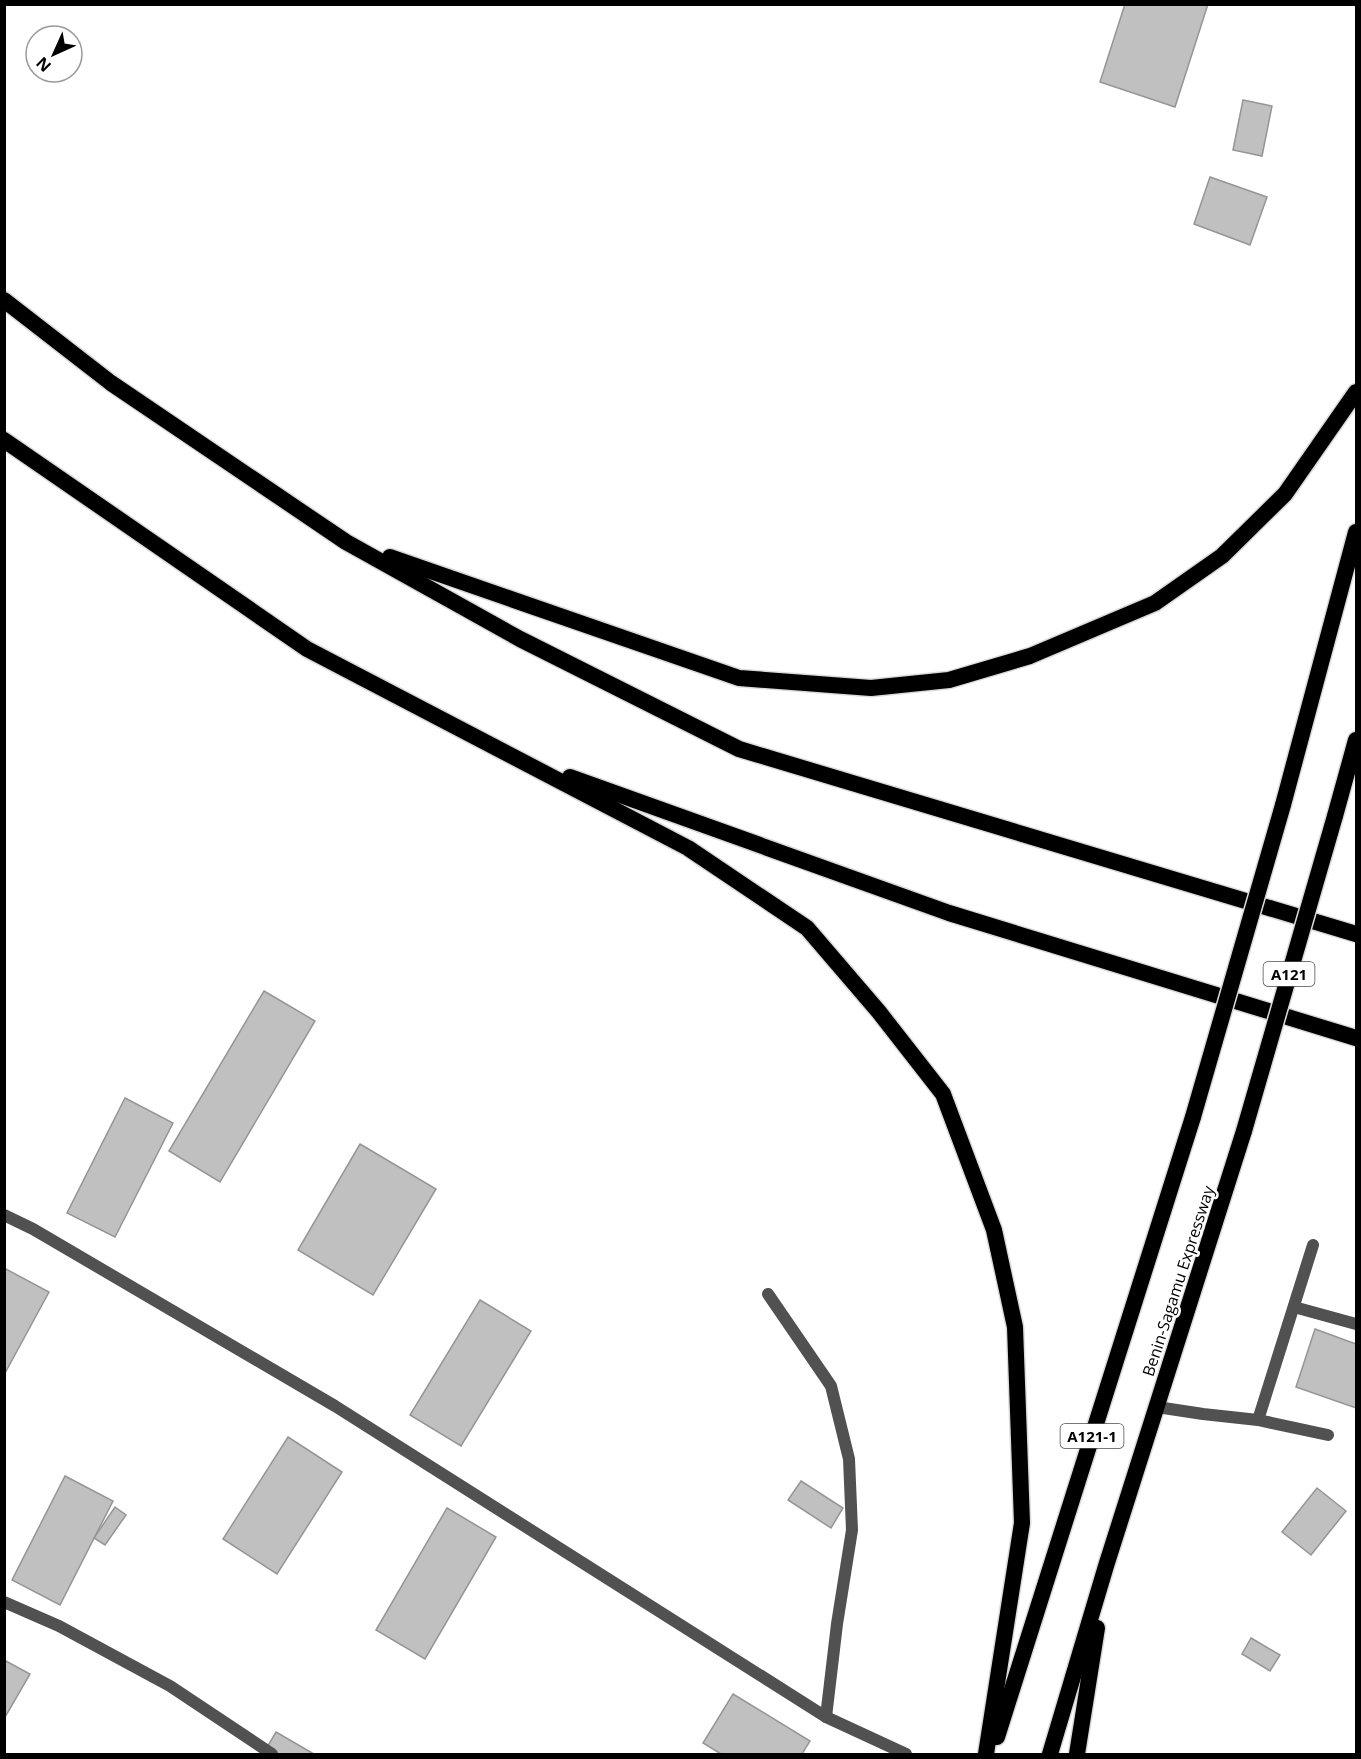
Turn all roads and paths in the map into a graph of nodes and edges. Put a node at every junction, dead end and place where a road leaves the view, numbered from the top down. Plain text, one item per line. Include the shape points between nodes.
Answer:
1 (4, 300) edge
2 (1356, 392) edge
3 (4, 440) edge
4 (1356, 532) edge
5 (346, 542) junction
6 (1356, 740) edge
7 (510, 756) junction
8 (1356, 933) edge
9 (1356, 1038) edge
10 (1244, 1131) joint
11 (4, 1215) edge
12 (1313, 1245) dead end
13 (768, 1294) dead end
14 (1294, 1306) junction
15 (1356, 1324) edge
16 (1157, 1407) junction
17 (1258, 1420) junction
18 (1328, 1435) dead end
19 (1106, 1566) junction
20 (4, 1602) edge
21 (826, 1717) junction
22 (272, 1755) edge
23 (906, 1755) edge
24 (986, 1755) edge
25 (991, 1755) edge
26 (1050, 1755) edge
27 (1077, 1755) edge

1 - 5 highway via 111,383
2 - 5 highway via 1285,494 1222,556 1155,603 1030,656 949,680 871,688 739,678
3 - 7 highway via 307,649
4 - 25 highway, A121-1, bridge via 1193,1117
5 - 8 highway via 520,639 739,749
6 - 10 highway, Benin-Sagamu Expressway / A121, bridge
7 - 9 highway via 949,913
7 - 24 highway via 688,848 807,928 943,1094 994,1230 1015,1327 1022,1523
10 - 16 highway, Benin-Sagamu Expressway / A121-1
11 - 21 street via 335,1406
12 - 14 street
13 - 21 street via 831,1386 849,1459 852,1530
14 - 15 street
14 - 17 street
16 - 17 street
16 - 19 highway, Benin-Sagamu Expressway / A121-1
17 - 18 street
19 - 26 highway, Benin-Sagamu Expressway / A121-1
19 - 27 highway
20 - 22 street via 59,1626 170,1686
21 - 23 street

